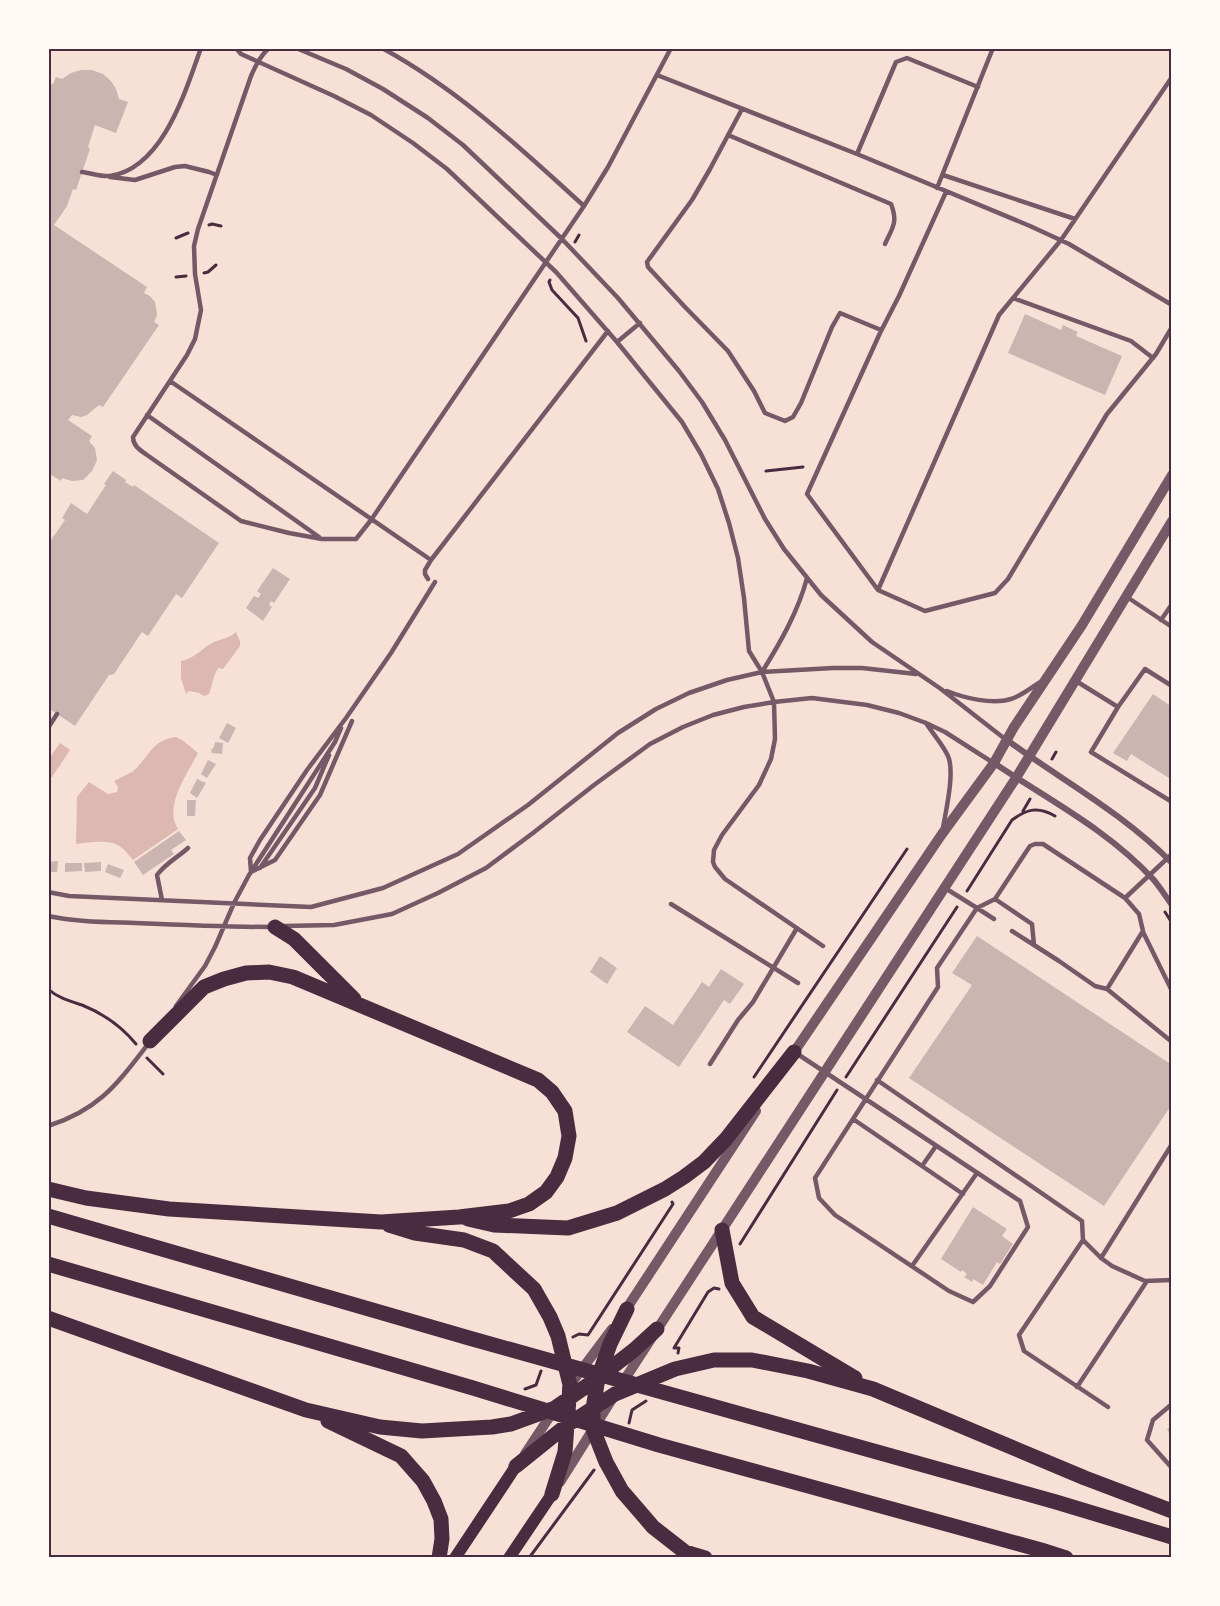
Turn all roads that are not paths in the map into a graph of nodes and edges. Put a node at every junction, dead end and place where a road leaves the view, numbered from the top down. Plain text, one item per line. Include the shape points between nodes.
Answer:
1 (201, 48) edge
2 (236, 48) edge
3 (269, 48) edge
4 (296, 48) edge
5 (382, 48) edge
6 (671, 48) edge
7 (993, 48) edge
8 (257, 61) junction
9 (657, 75) junction
10 (1172, 77) edge
11 (978, 87) junction
12 (742, 109) junction
13 (728, 135) junction
14 (857, 154) junction
15 (82, 172) dead end
16 (217, 175) junction
17 (943, 175) junction
18 (108, 177) junction
19 (937, 188) junction
20 (946, 192) junction
21 (584, 206) junction
22 (1076, 219) junction
23 (562, 238) junction
24 (1061, 240) junction
25 (885, 244) dead end
26 (546, 262) junction
27 (1013, 298) junction
28 (1172, 305) edge
29 (640, 323) junction
30 (1172, 327) edge
31 (881, 330) junction
32 (608, 331) junction
33 (617, 342) junction
34 (1153, 358) junction
35 (170, 381) junction
36 (147, 415) junction
37 (1172, 475) edge
38 (371, 520) junction
39 (1170, 528) edge
40 (322, 539) junction
41 (431, 560) junction
42 (807, 578) junction
43 (428, 579) dead end
44 (435, 582) dead end
45 (878, 590) junction
46 (1126, 596) junction
47 (1172, 604) edge
48 (1161, 620) junction
49 (1172, 627) edge
50 (762, 672) junction
51 (919, 675) junction
52 (1047, 677) junction
53 (1076, 681) junction
54 (1172, 686) edge
55 (940, 689) junction
56 (774, 702) junction
57 (1118, 707) junction
58 (57, 714) dead end
59 (349, 719) junction
60 (926, 723) junction
61 (48, 728) edge
62 (1007, 741) junction
63 (335, 742) junction
64 (1030, 757) junction
65 (994, 763) junction
66 (1017, 778) junction
67 (1172, 802) edge
68 (942, 834) junction
69 (188, 848) dead end
70 (1170, 859) edge
71 (260, 868) junction
72 (251, 872) junction
73 (1149, 875) junction
74 (945, 888) junction
75 (48, 892) edge
76 (1125, 898) junction
77 (995, 899) junction
78 (162, 900) junction
79 (234, 903) junction
80 (671, 904) dead end
81 (1172, 905) edge
82 (977, 908) junction
83 (48, 916) edge
84 (994, 919) dead end
85 (223, 927) junction
86 (275, 927) junction
87 (797, 928) junction
88 (1012, 931) dead end
89 (1143, 931) junction
90 (1034, 945) junction
91 (823, 946) dead end
92 (773, 968) junction
93 (798, 983) dead end
94 (1107, 989) junction
95 (1172, 991) edge
96 (363, 1007) junction
97 (1172, 1042) edge
98 (146, 1046) junction
99 (794, 1052) junction
100 (710, 1064) dead end
101 (825, 1072) junction
102 (877, 1080) junction
103 (865, 1099) junction
104 (853, 1119) junction
105 (48, 1126) edge
106 (1172, 1144) edge
107 (936, 1146) junction
108 (922, 1166) junction
109 (978, 1173) junction
110 (48, 1189) edge
111 (963, 1194) junction
112 (48, 1216) edge
113 (459, 1217) junction
114 (381, 1222) junction
115 (722, 1230) junction
116 (1083, 1240) junction
117 (1101, 1258) junction
118 (48, 1264) edge
119 (912, 1266) junction
120 (1172, 1280) edge
121 (1147, 1281) junction
122 (627, 1309) joint
123 (48, 1318) edge
124 (657, 1329) joint
125 (606, 1344) junction
126 (637, 1352) junction
127 (598, 1378) junction
128 (1077, 1387) junction
129 (873, 1389) junction
130 (570, 1392) junction
131 (615, 1394) junction
132 (1172, 1404) edge
133 (1108, 1407) dead end
134 (555, 1408) junction
135 (593, 1409) junction
136 (306, 1410) junction
137 (567, 1425) junction
138 (593, 1429) junction
139 (537, 1444) junction
140 (571, 1454) junction
141 (516, 1466) joint
142 (1172, 1468) edge
143 (552, 1494) joint
144 (1172, 1511) edge
145 (1172, 1537) edge
146 (439, 1558) edge
147 (455, 1558) edge
148 (509, 1558) edge
149 (705, 1558) edge
150 (1066, 1558) edge

1 - 18 lane via 174,116 157,145 129,171
2 - 8 lane
3 - 8 lane
4 - 23 lane via 383,89 428,118 463,145
5 - 21 lane via 429,75 480,113
6 - 9 lane
7 - 11 lane
8 - 16 lane
8 - 26 lane via 371,115 413,143 447,169
9 - 12 lane
9 - 21 lane
10 - 22 lane
11 - 14 lane via 907,58 896,62
11 - 17 lane
12 - 13 lane
12 - 14 lane
13 - 25 lane via 891,204 894,225
13 - 31 lane via 692,200 647,262 648,267 728,351 765,413 785,421 793,417 801,403 840,313
14 - 19 lane
15 - 18 lane
16 - 18 lane via 185,166 135,180
16 - 35 lane via 194,246 200,320 195,339
17 - 19 lane
17 - 22 lane
19 - 20 lane
20 - 24 lane
20 - 31 lane
21 - 23 lane
22 - 24 lane
23 - 26 lane
23 - 29 lane
24 - 27 lane
24 - 28 lane
26 - 32 lane
26 - 38 lane
27 - 34 lane via 1131,341
27 - 45 lane via 999,315
29 - 33 lane
29 - 42 lane via 702,402 765,519
30 - 34 lane
31 - 45 lane via 807,494
32 - 33 lane
32 - 41 lane
33 - 50 lane via 682,422 718,489 738,558 749,651
34 - 45 lane via 1107,414 1008,579 995,592 926,611
35 - 36 lane
35 - 38 lane
36 - 40 lane
36 - 40 lane via 133,437 136,447 147,455 241,521
37 - 52 street
38 - 40 lane via 356,539
38 - 41 lane
39 - 46 street
41 - 43 lane via 425,574
42 - 50 lane via 802,597
42 - 51 lane via 873,642
44 - 59 lane
46 - 48 lane
46 - 53 street
47 - 48 lane
48 - 49 lane
50 - 51 lane via 862,668
50 - 56 lane
50 - 79 lane via 689,693 656,709 618,733 528,805 458,854 383,888 311,907
51 - 55 lane
52 - 55 lane via 1012,699 999,701 961,697
52 - 62 street
53 - 57 lane
53 - 64 street
54 - 57 lane via 1145,669
55 - 62 lane
56 - 60 lane via 812,698 856,703
56 - 86 lane via 713,715 650,744 486,868 392,914 334,925
56 - 87 lane via 771,759 759,785 717,843 713,856 715,867 725,879
57 - 67 lane via 1091,752
58 - 61 lane
59 - 63 lane
59 - 71 lane via 320,795 275,860
59 - 72 lane via 307,770 260,840 250,858
60 - 65 lane
60 - 68 lane via 948,757 950,769
62 - 64 street
62 - 65 street
63 - 71 lane via 315,788
63 - 72 lane
64 - 66 street
64 - 70 street via 1120,817
65 - 66 street
65 - 68 street
66 - 73 street via 1115,842
66 - 74 street
68 - 99 street
69 - 78 lane via 157,875
70 - 73 lane
71 - 72 lane
72 - 79 lane
73 - 76 lane
73 - 81 street
74 - 82 lane
74 - 101 street
75 - 78 lane
76 - 77 lane via 1043,844 1035,844
76 - 89 lane via 1139,914
77 - 82 lane
77 - 90 lane via 1032,924
78 - 79 lane
79 - 85 lane
80 - 92 lane
82 - 84 lane
82 - 102 lane via 937,968 938,987
83 - 85 lane
85 - 86 lane
85 - 98 lane via 205,966
86 - 96 highway via 294,939
87 - 91 lane
87 - 92 lane
88 - 90 lane
89 - 94 lane
89 - 95 lane
90 - 94 lane via 1095,986
92 - 93 lane
92 - 100 lane
94 - 97 lane
96 - 98 highway via 293,977 246,973 204,987
96 - 113 highway via 538,1080 565,1111 569,1136 565,1158 546,1192 509,1211
98 - 105 lane via 114,1088 71,1118
99 - 101 lane
99 - 113 highway via 704,1162 617,1213 568,1228 494,1225
99 - 122 street
101 - 103 lane
101 - 115 street
102 - 103 lane
102 - 116 lane via 1082,1221
103 - 104 lane
103 - 107 lane
104 - 108 lane
104 - 119 lane via 814,1178 819,1198 835,1215
106 - 117 lane
107 - 108 lane
107 - 109 lane
108 - 111 lane
109 - 111 lane
109 - 119 lane via 1020,1201 1028,1227 990,1286 973,1302
110 - 114 highway via 169,1209
111 - 119 lane
112 - 145 highway
113 - 114 highway
114 - 130 highway via 415,1233 464,1240 493,1251 534,1289 550,1317 560,1340
115 - 124 street
115 - 129 highway via 732,1283 753,1317
116 - 117 lane
116 - 128 lane via 1019,1335 1024,1351
117 - 121 lane
118 - 150 highway via 659,1445
120 - 121 lane
121 - 128 lane
122 - 125 highway
123 - 136 highway
124 - 126 highway
125 - 127 highway
125 - 130 street
126 - 127 highway
126 - 131 street
127 - 130 highway
127 - 135 highway
128 - 133 lane
129 - 131 highway via 752,1360 714,1360 675,1369
129 - 144 highway
130 - 134 highway
130 - 137 highway
131 - 135 highway
131 - 138 street
132 - 142 lane via 1153,1420 1147,1440
134 - 136 highway via 512,1424 422,1431 380,1427
134 - 139 street
135 - 137 highway
135 - 138 highway
136 - 146 highway via 401,1456 423,1481 441,1519
137 - 139 highway
137 - 140 highway
138 - 140 street
138 - 149 highway via 622,1491 653,1527 685,1552
139 - 141 highway
140 - 143 highway
141 - 147 main road
143 - 148 main road

